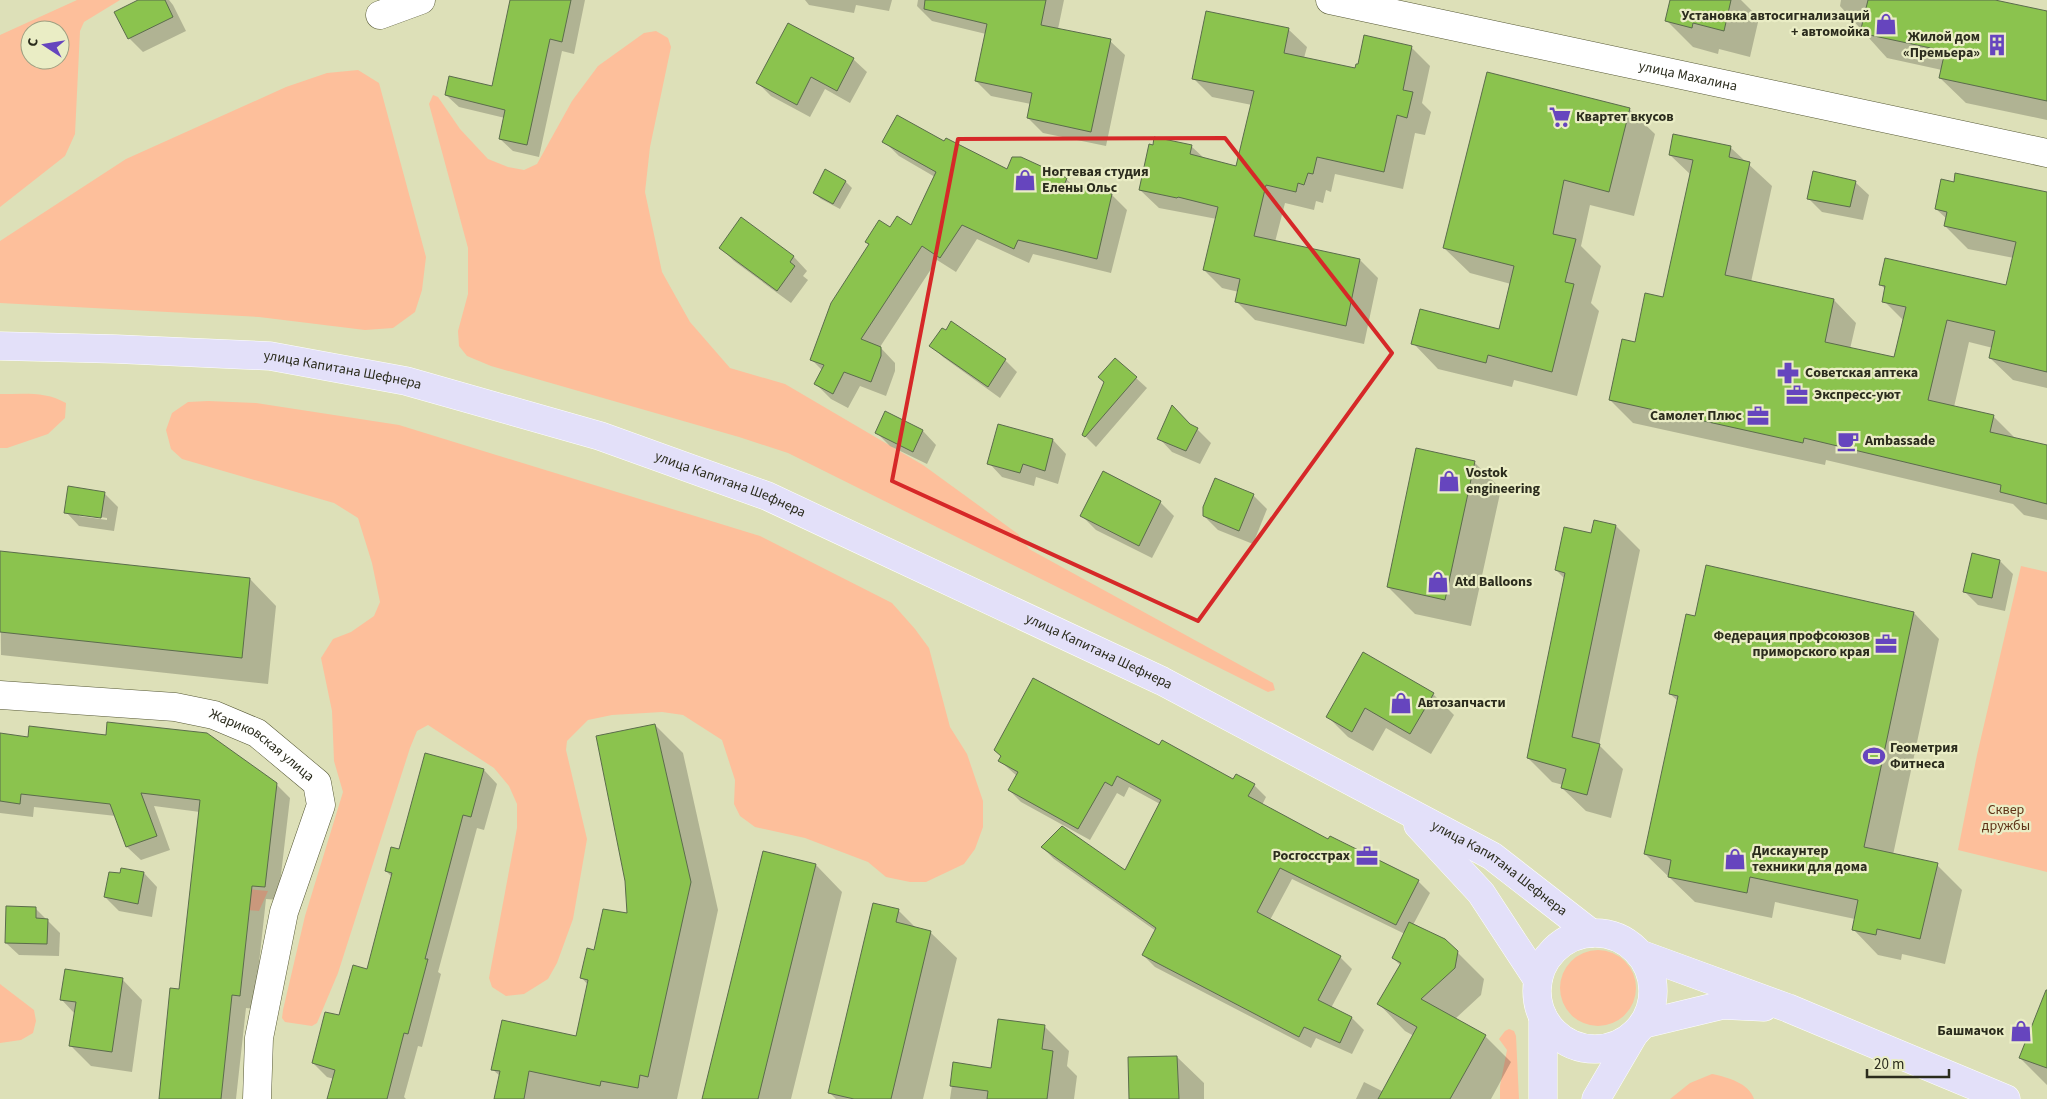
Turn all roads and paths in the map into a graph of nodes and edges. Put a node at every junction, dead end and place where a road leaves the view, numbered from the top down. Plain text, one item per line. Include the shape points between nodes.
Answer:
1 (421, 0) edge
2 (1330, 0) edge
3 (380, 15) dead end
4 (2047, 153) edge
5 (0, 346) edge
6 (0, 695) edge
7 (1404, 810) junction
8 (1591, 933) junction
9 (1640, 954) junction
10 (1538, 980) junction
11 (1788, 1008) junction
12 (1543, 1017) junction
13 (1639, 1030) junction
14 (257, 1099) edge
15 (1543, 1099) edge
16 (1596, 1099) edge
17 (2006, 1099) edge

1 - 3 street
2 - 4 street, улица Махалина
5 - 7 main road, улица Капитана Шефнера via 270,356 406,381 600,436 767,496 1162,681
6 - 14 street, Жариковская улица via 176,707 214,715 257,733 317,783 321,805 284,912 259,1038
7 - 8 main road, улица Капитана Шефнера via 1502,861
7 - 10 main road, улица Капитана Шефнера via 1481,893
8 - 9 main road via 1609,934
8 - 10 main road via 1567,940 1548,957
9 - 11 main road
9 - 13 main road via 1650,970 1654,989 1652,1007
10 - 12 main road via 1537,996
11 - 13 main road via 1723,1005
11 - 17 main road
12 - 13 main road via 1559,1038 1583,1049 1610,1048
12 - 15 main road
13 - 16 main road

